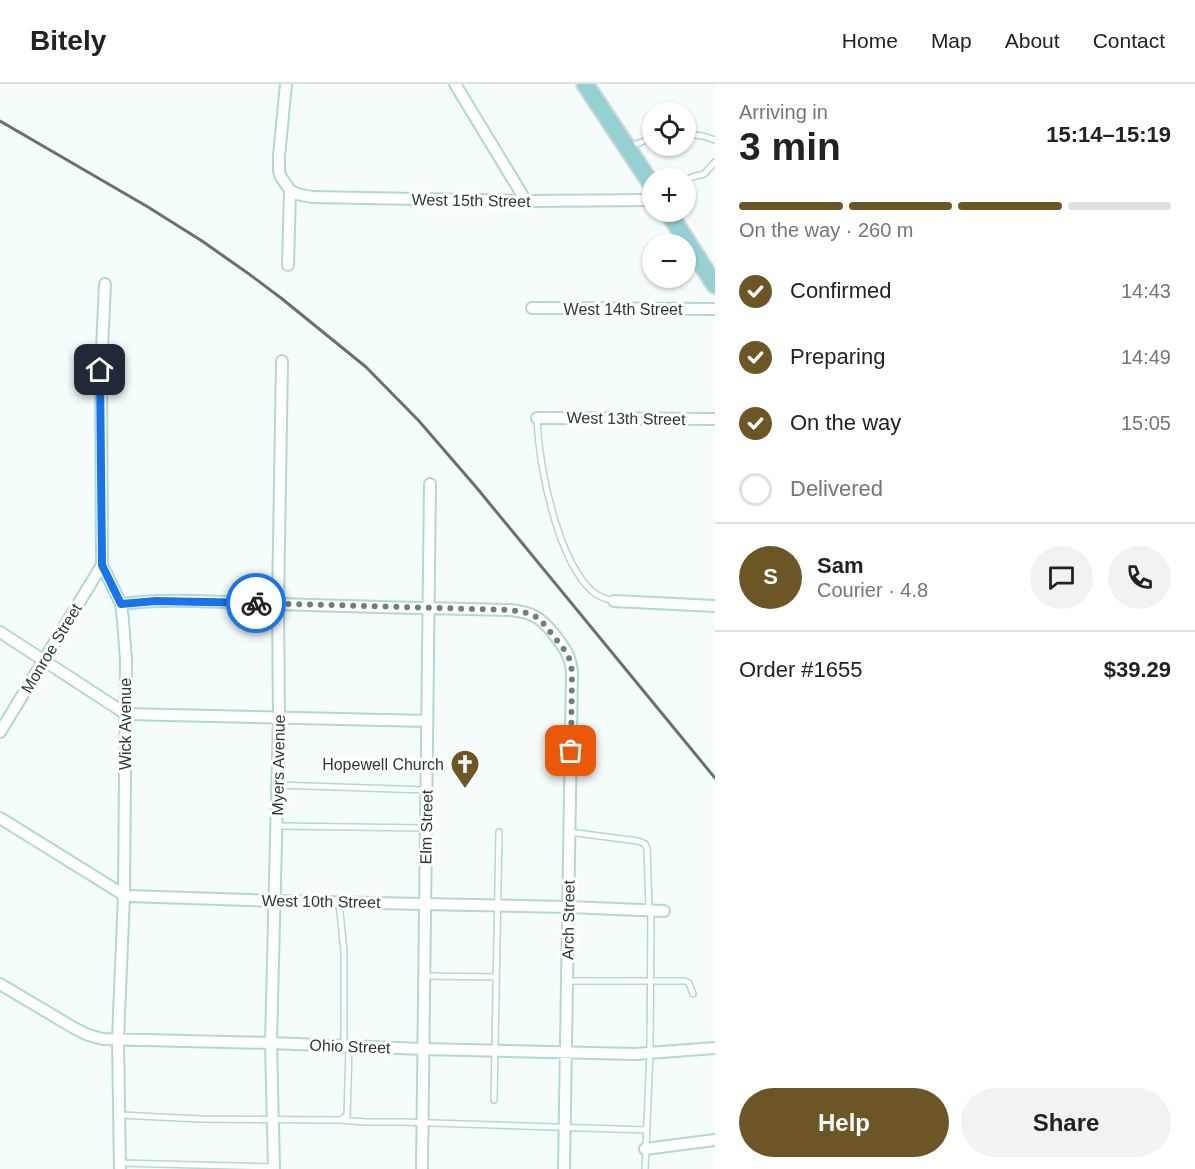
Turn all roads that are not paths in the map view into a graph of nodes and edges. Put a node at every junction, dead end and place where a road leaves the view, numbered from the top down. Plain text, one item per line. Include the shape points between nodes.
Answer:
1 (286, 84) edge
2 (455, 84) edge
3 (585, 84) edge
4 (696, 135) edge
5 (715, 140) edge
6 (642, 141) edge
7 (626, 147) junction
8 (715, 162) edge
9 (642, 170) edge
10 (696, 176) edge
11 (290, 190) junction
12 (642, 200) edge
13 (526, 201) junction
14 (674, 222) edge
15 (288, 265) dead end
16 (105, 284) dead end
17 (715, 285) edge
18 (531, 308) dead end
19 (715, 309) edge
20 (282, 361) dead end
21 (537, 418) joint
22 (715, 419) edge
23 (430, 484) dead end
24 (102, 565) junction
25 (614, 601) joint
26 (121, 604) junction
27 (278, 604) junction
28 (715, 606) edge
29 (428, 608) junction
30 (0, 632) edge
31 (44, 661) junction
32 (126, 714) junction
33 (279, 718) junction
34 (427, 721) junction
35 (0, 732) edge
36 (278, 785) junction
37 (426, 790) junction
38 (0, 818) edge
39 (277, 826) junction
40 (425, 828) junction
41 (499, 831) dead end
42 (569, 832) junction
43 (124, 895) junction
44 (275, 900) junction
45 (339, 902) junction
46 (425, 904) junction
47 (497, 905) junction
48 (569, 907) junction
49 (650, 910) junction
50 (664, 911) dead end
51 (424, 976) junction
52 (496, 977) junction
53 (651, 980) junction
54 (567, 981) junction
55 (0, 984) edge
56 (693, 994) dead end
57 (118, 1039) junction
58 (271, 1043) junction
59 (346, 1046) junction
60 (715, 1048) edge
61 (423, 1049) junction
62 (495, 1050) junction
63 (566, 1053) junction
64 (650, 1053) junction
65 (494, 1100) dead end
66 (119, 1115) junction
67 (273, 1120) junction
68 (340, 1120) junction
69 (422, 1123) junction
70 (564, 1128) junction
71 (646, 1130) junction
72 (715, 1140) edge
73 (645, 1149) junction
74 (120, 1166) edge
75 (274, 1168) edge
76 (422, 1169) edge
77 (564, 1169) edge
78 (645, 1169) edge

1 - 11 street via 279,171
2 - 13 street
3 - 7 main road
4 - 5 lane
6 - 7 lane
7 - 9 main road
8 - 10 lane via 704,174
11 - 13 street, West 15th Street via 312,197
11 - 15 street
12 - 13 street, West 15th Street
14 - 17 main road
16 - 24 street, Wick Avenue via 100,370
18 - 19 street, West 14th Street
20 - 27 street, Myers Avenue
21 - 22 street, West 13th Street
21 - 25 lane via 547,489 565,549 594,593
23 - 29 street, Elm Street
24 - 26 street, Wick Avenue
24 - 31 street, Monroe Street
25 - 28 street
26 - 27 street
26 - 32 street, Wick Avenue
27 - 29 street
27 - 33 street, Myers Avenue
29 - 34 street, Elm Street
29 - 42 street, Arch Street via 521,611 545,625 563,648 572,671
30 - 31 street
31 - 32 street
31 - 35 street, Monroe Street
32 - 33 street
32 - 43 street, Wick Avenue
33 - 34 street
33 - 36 street, Myers Avenue
34 - 37 street, Elm Street
36 - 37 lane
36 - 39 street, Myers Avenue
37 - 40 street, Elm Street
38 - 43 street, West 10th Street
39 - 40 lane
39 - 44 street, Myers Avenue
40 - 46 street, Elm Street
41 - 47 lane
42 - 48 street, Arch Street
42 - 49 lane via 645,844
43 - 44 street, West 10th Street
43 - 57 street, Wick Avenue
44 - 45 street, West 10th Street
44 - 58 street, Myers Avenue
45 - 46 street, West 10th Street
45 - 59 lane
46 - 47 street, West 10th Street
46 - 51 street, Elm Street
47 - 48 street, West 10th Street
47 - 52 lane
48 - 49 street, West 10th Street
48 - 54 street, Arch Street
49 - 50 street, West 10th Street
49 - 53 lane
51 - 52 lane
51 - 61 street, Elm Street
52 - 62 lane
53 - 54 lane
53 - 56 lane via 685,981
53 - 64 lane
54 - 63 street, Arch Street
55 - 57 street, Ohio Street via 88,1035
57 - 58 street, Ohio Street
57 - 66 street, Wick Avenue
58 - 59 street, Ohio Street
58 - 67 street, Myers Avenue
59 - 61 street, Ohio Street
59 - 68 lane via 347,1116
60 - 64 street, Ohio Street
61 - 62 street, Ohio Street
61 - 69 street, Elm Street
62 - 63 street, Ohio Street
62 - 65 lane
63 - 64 street, Ohio Street
63 - 70 street, Arch Street
64 - 71 lane
66 - 67 lane
66 - 74 street, Wick Avenue
67 - 68 lane
67 - 75 street, Myers Avenue
68 - 69 lane
69 - 70 lane
69 - 76 street, Elm Street
70 - 71 lane
70 - 77 street, Arch Street
71 - 73 lane
72 - 73 street
73 - 78 lane
74 - 75 lane

